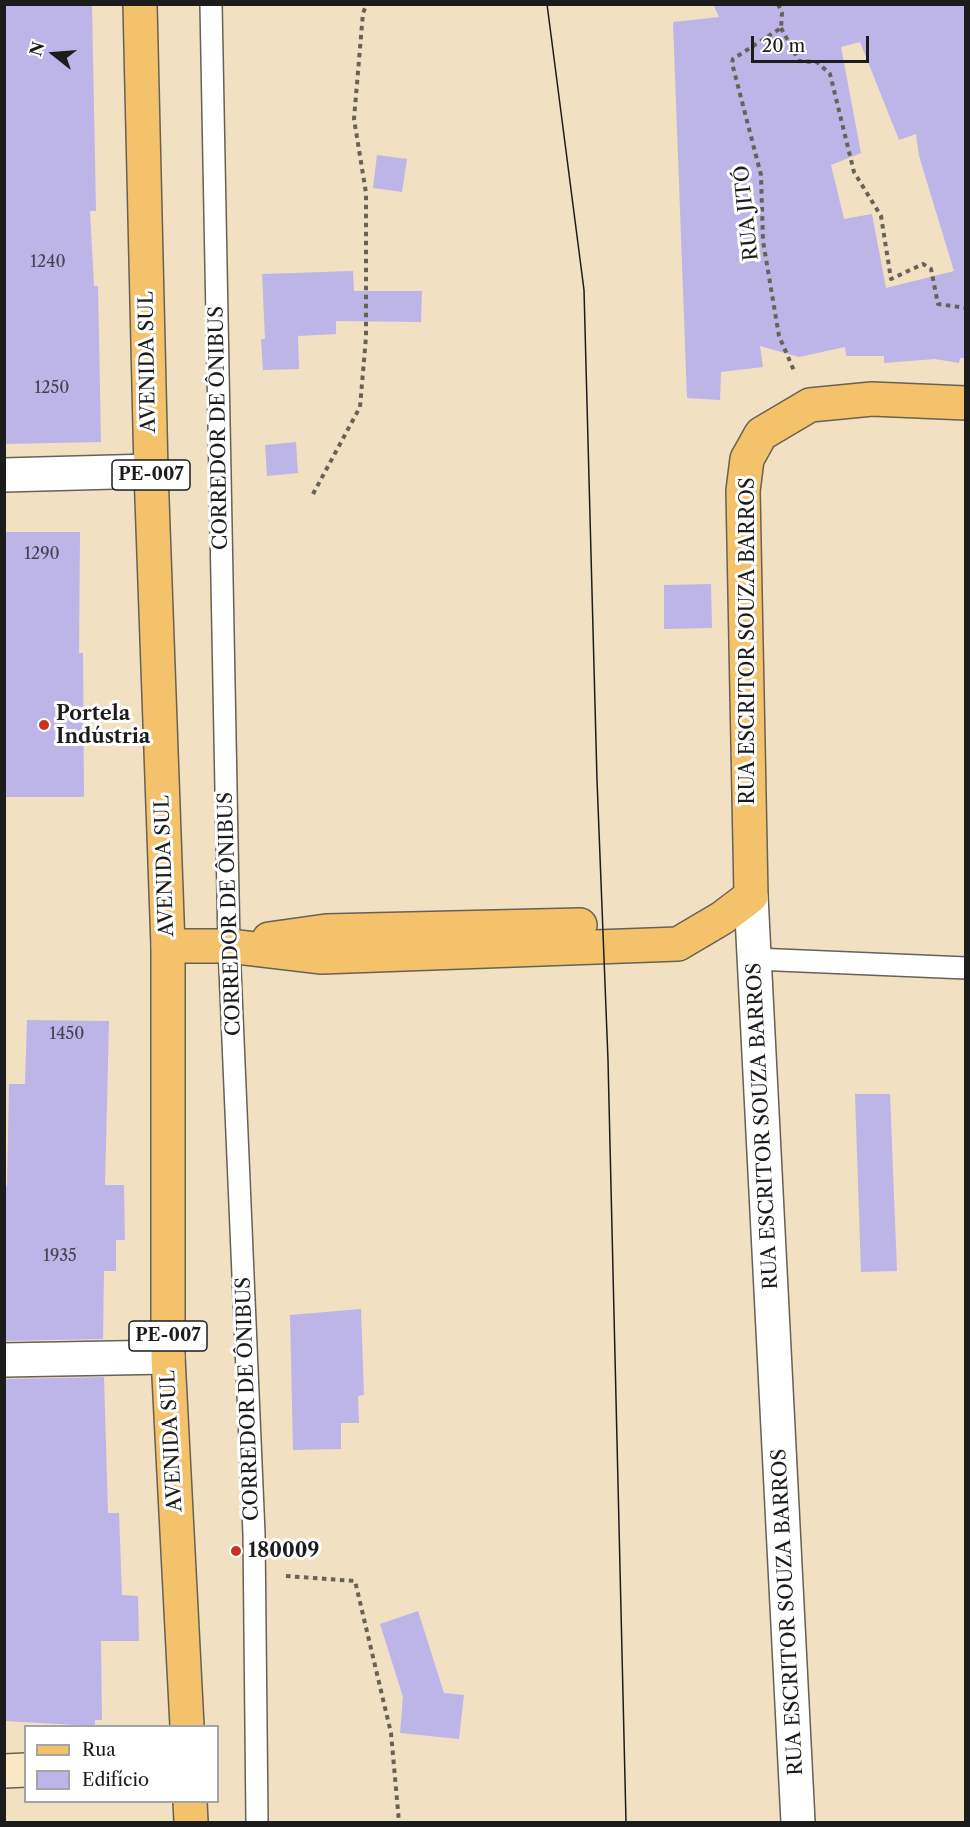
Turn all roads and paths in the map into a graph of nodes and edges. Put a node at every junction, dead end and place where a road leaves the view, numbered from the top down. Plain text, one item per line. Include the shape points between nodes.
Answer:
1 (140, 4) edge
2 (211, 4) edge
3 (367, 4) edge
4 (778, 4) edge
5 (781, 28) junction
6 (966, 308) edge
7 (966, 403) edge
8 (810, 405) junction
9 (151, 471) junction
10 (4, 475) edge
11 (313, 494) dead end
12 (751, 896) junction
13 (168, 946) junction
14 (229, 946) junction
15 (755, 959) junction
16 (966, 968) edge
17 (168, 1357) junction
18 (4, 1360) edge
19 (255, 1578) junction
20 (187, 1725) edge
21 (24, 1770) edge
22 (4, 1771) edge
23 (190, 1803) edge
24 (191, 1822) edge
25 (257, 1822) edge
26 (399, 1822) edge
27 (798, 1822) edge

1 - 9 main road, AVENIDA SUL / PE-007
2 - 14 lane, CORREDOR DE ÔNIBUS
3 - 11 path via 354,119 366,193 366,337 360,407
4 - 5 path
5 - 6 path via 799,61 817,62 830,74 854,172 881,216 891,279 923,264 931,269 938,304
5 - 8 path, RUA JITÓ via 732,63 761,175 763,241 780,336
7 - 8 main road via 872,399
8 - 12 main road, RUA ESCRITOR SOUZA BARROS via 761,434 747,459 743,491
9 - 10 street
9 - 13 main road, AVENIDA SUL / PE-007
12 - 14 main road via 722,918 326,931
12 - 15 street, RUA ESCRITOR SOUZA BARROS
13 - 14 main road
13 - 17 main road, AVENIDA SUL / PE-007
14 - 19 lane, CORREDOR DE ÔNIBUS
15 - 16 lane
15 - 27 street, RUA ESCRITOR SOUZA BARROS
17 - 18 street
17 - 20 main road, AVENIDA SUL / PE-007
19 - 25 lane, CORREDOR DE ÔNIBUS
19 - 26 path via 290,1576 355,1581 392,1733
21 - 22 street
23 - 24 main road

